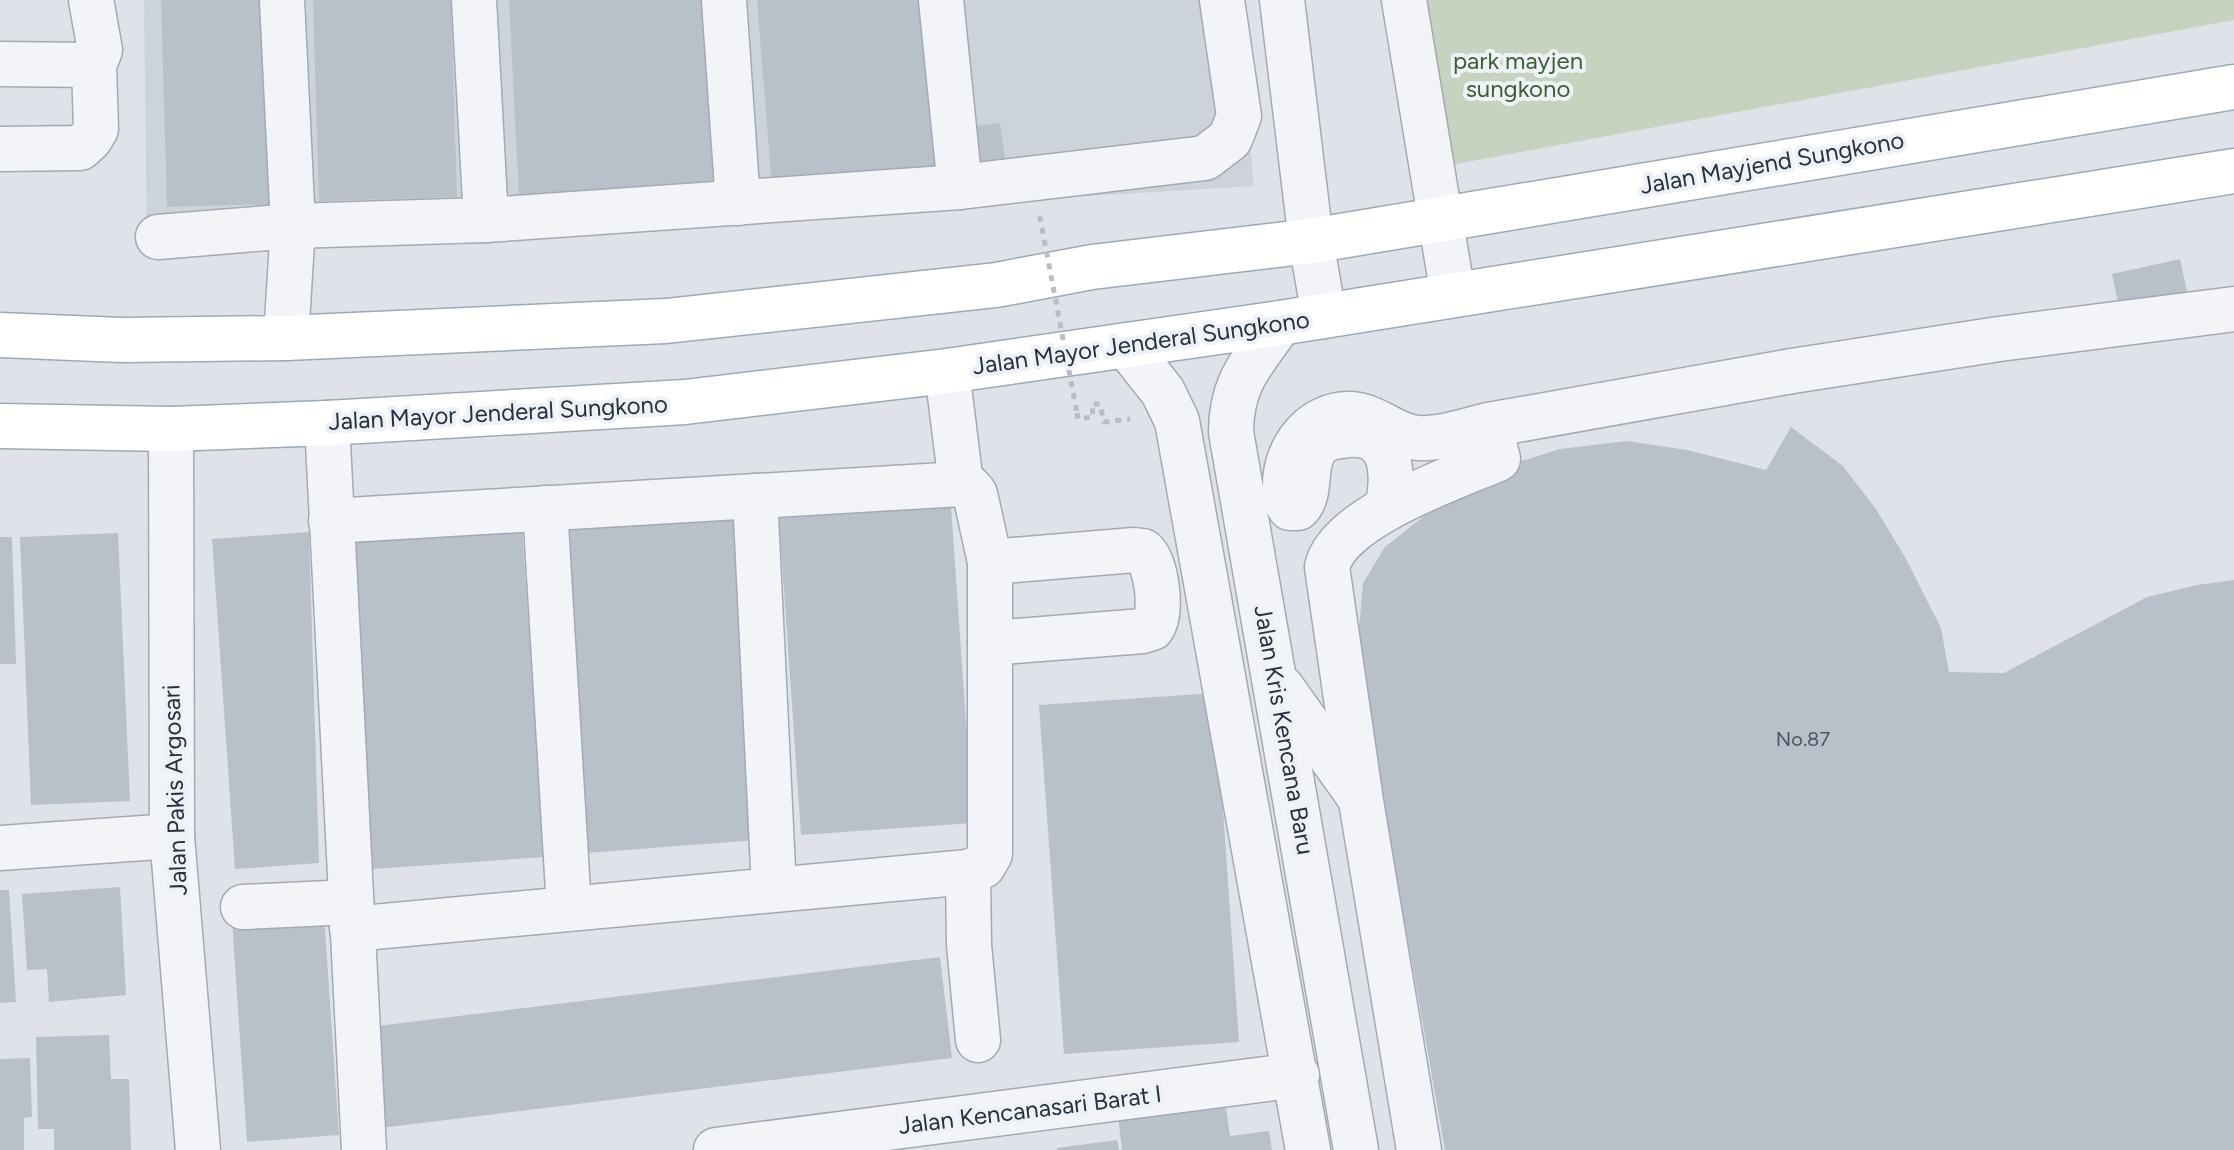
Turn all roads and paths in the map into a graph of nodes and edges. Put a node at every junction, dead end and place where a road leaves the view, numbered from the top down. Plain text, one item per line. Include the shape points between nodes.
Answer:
1 (91, 0) edge
2 (282, 0) edge
3 (474, 0) edge
4 (724, 0) edge
5 (941, 0) edge
6 (1222, 0) edge
7 (1282, 0) edge
8 (1404, 0) edge
9 (0, 64) edge
10 (94, 65) junction
11 (2234, 87) edge
12 (0, 149) edge
13 (2234, 171) edge
14 (960, 187) junction
15 (738, 203) junction
16 (1048, 216) dead end
17 (1439, 219) junction
18 (486, 220) junction
19 (293, 226) junction
20 (158, 237) dead end
21 (1311, 241) junction
22 (1453, 295) junction
23 (2234, 309) edge
24 (1324, 316) junction
25 (1280, 323) junction
26 (0, 335) edge
27 (286, 338) junction
28 (1126, 345) junction
29 (947, 371) junction
30 (1126, 419) dead end
31 (327, 423) junction
32 (0, 426) edge
33 (171, 429) junction
34 (1494, 442) junction
35 (961, 484) junction
36 (755, 496) junction
37 (545, 508) junction
38 (1387, 508) junction
39 (331, 521) junction
40 (990, 562) junction
41 (990, 643) junction
42 (1276, 680) junction
43 (1361, 801) junction
44 (172, 836) junction
45 (0, 848) edge
46 (968, 872) junction
47 (774, 889) junction
48 (243, 907) dead end
49 (569, 908) junction
50 (352, 916) junction
51 (978, 1040) dead end
52 (1297, 1075) junction
53 (1378, 1077) dead end
54 (198, 1150) edge
55 (364, 1150) edge
56 (716, 1150) edge
57 (1308, 1150) edge
58 (1356, 1150) edge
59 (1393, 1150) edge
60 (1419, 1150) edge

1 - 10 street via 100,50
2 - 19 street
3 - 18 street
4 - 15 street
5 - 14 street
6 - 14 street via 1239,116 1230,139 1205,158
7 - 21 street, Jalan Mayor Jenderal Sungkono
8 - 17 street
9 - 10 street
10 - 12 street via 96,129 80,148
11 - 17 main road, Jalan Mayjend Sungkono
13 - 22 main road
14 - 15 street
15 - 18 street
16 - 30 path, bridge via 1040,218 1078,419 1093,417 1092,404 1100,404 1104,422
17 - 21 main road, Jalan Mayjend Sungkono
17 - 22 street
18 - 19 street
19 - 20 street
19 - 27 street
21 - 24 street, Jalan Mayor Jenderal Sungkono
21 - 27 main road via 1092,267 996,285 666,321
22 - 24 main road
23 - 34 street via 1999,339 1751,394
24 - 25 main road, Jalan Mayor Jenderal Sungkono
25 - 28 main road, Jalan Mayor Jenderal Sungkono
25 - 42 street, Jalan Kris Kencana Baru via 1239,382 1231,409
26 - 27 main road
28 - 29 main road, Jalan Mayor Jenderal Sungkono
28 - 52 street, Jalan Kris Kencana Baru via 1163,392 1177,421
29 - 31 main road, Jalan Mayor Jenderal Sungkono via 685,402
29 - 35 street
31 - 33 main road, Jalan Mayor Jenderal Sungkono
31 - 39 street
32 - 33 main road, Jalan Mayor Jenderal Sungkono
33 - 44 street, Jalan Pakis Argosari
34 - 38 street
34 - 38 street via 1409,436 1347,414 1307,431 1285,468 1284,497 1290,508 1298,508 1305,498 1316,447 1337,436 1361,434 1386,453 1392,482
35 - 36 street
35 - 40 street via 975,494
36 - 37 street
36 - 47 street
37 - 39 street
37 - 49 street
38 - 43 street via 1351,532 1327,567
39 - 50 street
40 - 41 street
40 - 41 street via 1143,551 1152,564 1159,613 1152,628 1143,631
41 - 46 street via 990,854 983,866
42 - 43 street
42 - 58 street, Jalan Kris Kencana Baru
43 - 60 street
44 - 45 street
44 - 54 street, Jalan Pakis Argosari
46 - 47 street
46 - 51 street
47 - 49 street
48 - 50 street
49 - 50 street
50 - 55 street
52 - 56 street, Jalan Kencanasari Barat I
52 - 57 street, Jalan Kris Kencana Baru
53 - 59 street

